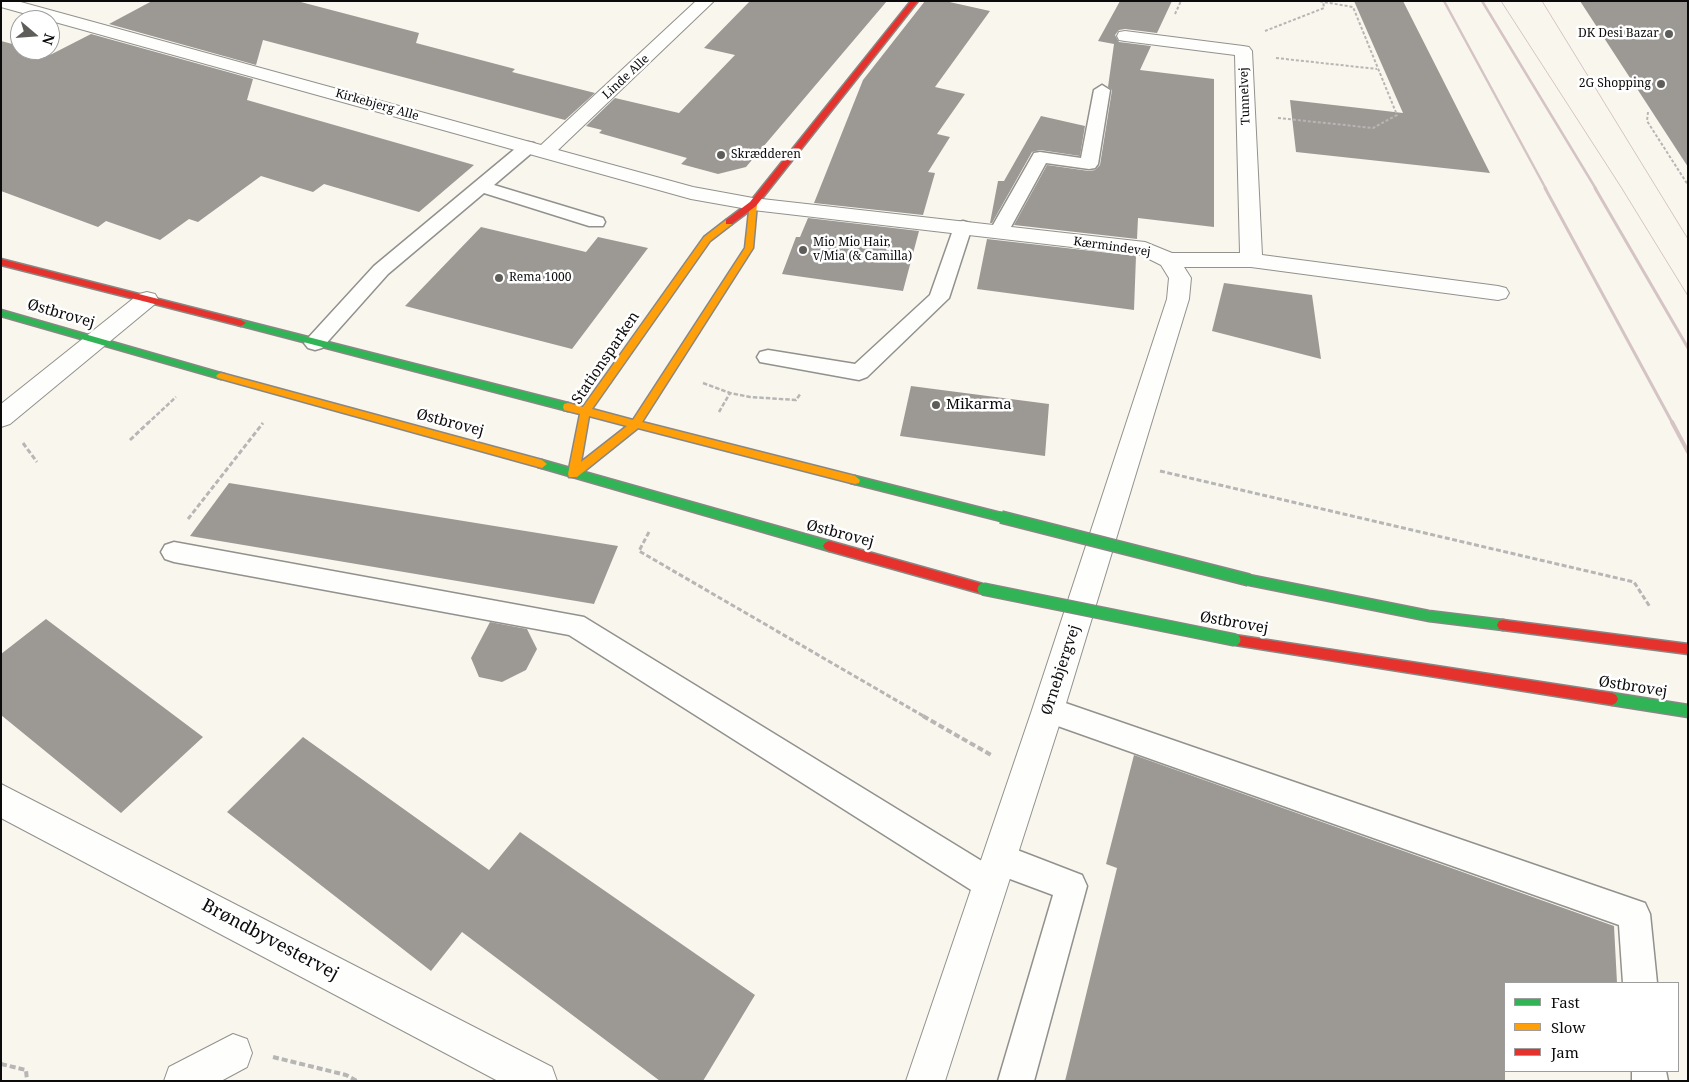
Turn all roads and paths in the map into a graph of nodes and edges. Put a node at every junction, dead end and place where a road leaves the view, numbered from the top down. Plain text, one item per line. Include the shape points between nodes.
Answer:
1 (706, 1) edge
2 (915, 1) edge
3 (1318, 1) edge
4 (1, 2) edge
5 (1324, 2) edge
6 (1125, 36) dead end
7 (1244, 55) junction
8 (1263, 57) junction
9 (1377, 69) junction
10 (1102, 90) dead end
11 (1648, 112) dead end
12 (1246, 114) junction
13 (537, 150) junction
14 (1688, 185) edge
15 (482, 187) junction
16 (754, 204) junction
17 (596, 222) dead end
18 (963, 227) junction
19 (999, 232) junction
20 (1169, 260) junction
21 (1251, 260) junction
22 (1, 262) edge
23 (1498, 293) dead end
24 (147, 299) junction
25 (1, 313) edge
26 (98, 340) junction
27 (315, 343) junction
28 (768, 357) dead end
29 (204, 371) junction
30 (730, 393) dead end
31 (285, 395) junction
32 (750, 397) dead end
33 (585, 412) junction
34 (1, 418) edge
35 (635, 425) junction
36 (130, 440) dead end
37 (1128, 463) junction
38 (573, 474) junction
39 (666, 501) junction
40 (174, 552) joint
41 (1682, 648) edge
42 (1048, 710) junction
43 (1688, 711) edge
44 (1027, 774) junction
45 (1, 800) edge
46 (995, 872) junction
47 (1640, 982) edge
48 (233, 1053) joint
49 (1, 1064) edge
50 (27, 1081) edge
51 (183, 1081) edge
52 (357, 1081) edge
53 (538, 1081) edge
54 (925, 1081) edge
55 (1016, 1081) edge

1 - 13 street, Linde Alle
2 - 16 street, Stationsparken
3 - 5 path
4 - 13 street, Kirkebjerg Alle
5 - 8 path via 1324,8 1262,32
5 - 9 path via 1352,7
6 - 7 street, Tunnelvej via 1243,52
7 - 8 path
7 - 12 street, Tunnelvej
8 - 9 path
9 - 12 path via 1397,115 1373,128
10 - 19 lane via 1089,164 1040,157
11 - 14 path via 1647,121
12 - 21 street, Tunnelvej
13 - 15 lane
13 - 16 street, Kirkebjerg Alle via 691,193
15 - 17 lane
15 - 27 lane via 381,270
16 - 18 street, Kærmindevej
16 - 33 street, Stationsparken via 707,239
16 - 35 street via 749,248
18 - 19 street, Kærmindevej
18 - 28 lane via 939,298 859,372
19 - 20 street, Kærmindevej via 1145,249
20 - 21 street, Kærmindevej
20 - 37 street, Ørnebjergvej via 1180,278 1178,299
21 - 23 street, Kærmindevej
22 - 24 street
24 - 26 street
24 - 27 street
25 - 26 street, Østbrovej
26 - 29 street, Østbrovej
26 - 34 street
27 - 33 street
29 - 31 street, Østbrovej
29 - 36 path
30 - 32 path
31 - 38 street, Østbrovej
31 - 40 path via 174,538
33 - 35 street
33 - 38 street, Stationsparken
35 - 38 street
35 - 41 street, bridge via 1249,580 1429,616
37 - 41 path via 1634,582
37 - 42 street, Ørnebjergvej
38 - 39 street, Østbrovej
39 - 43 street, Østbrovej, bridge via 983,589 1235,640
39 - 44 path via 639,551 975,747
40 - 46 lane via 575,625
42 - 44 street, Ørnebjergvej
42 - 47 lane via 1634,914
44 - 46 street, Ørnebjergvej
45 - 53 street, Brøndbyvestervej
46 - 54 street, Ørnebjergvej
46 - 55 lane via 1071,886
48 - 51 street
48 - 52 path via 265,1054 346,1075
49 - 50 path via 26,1070

